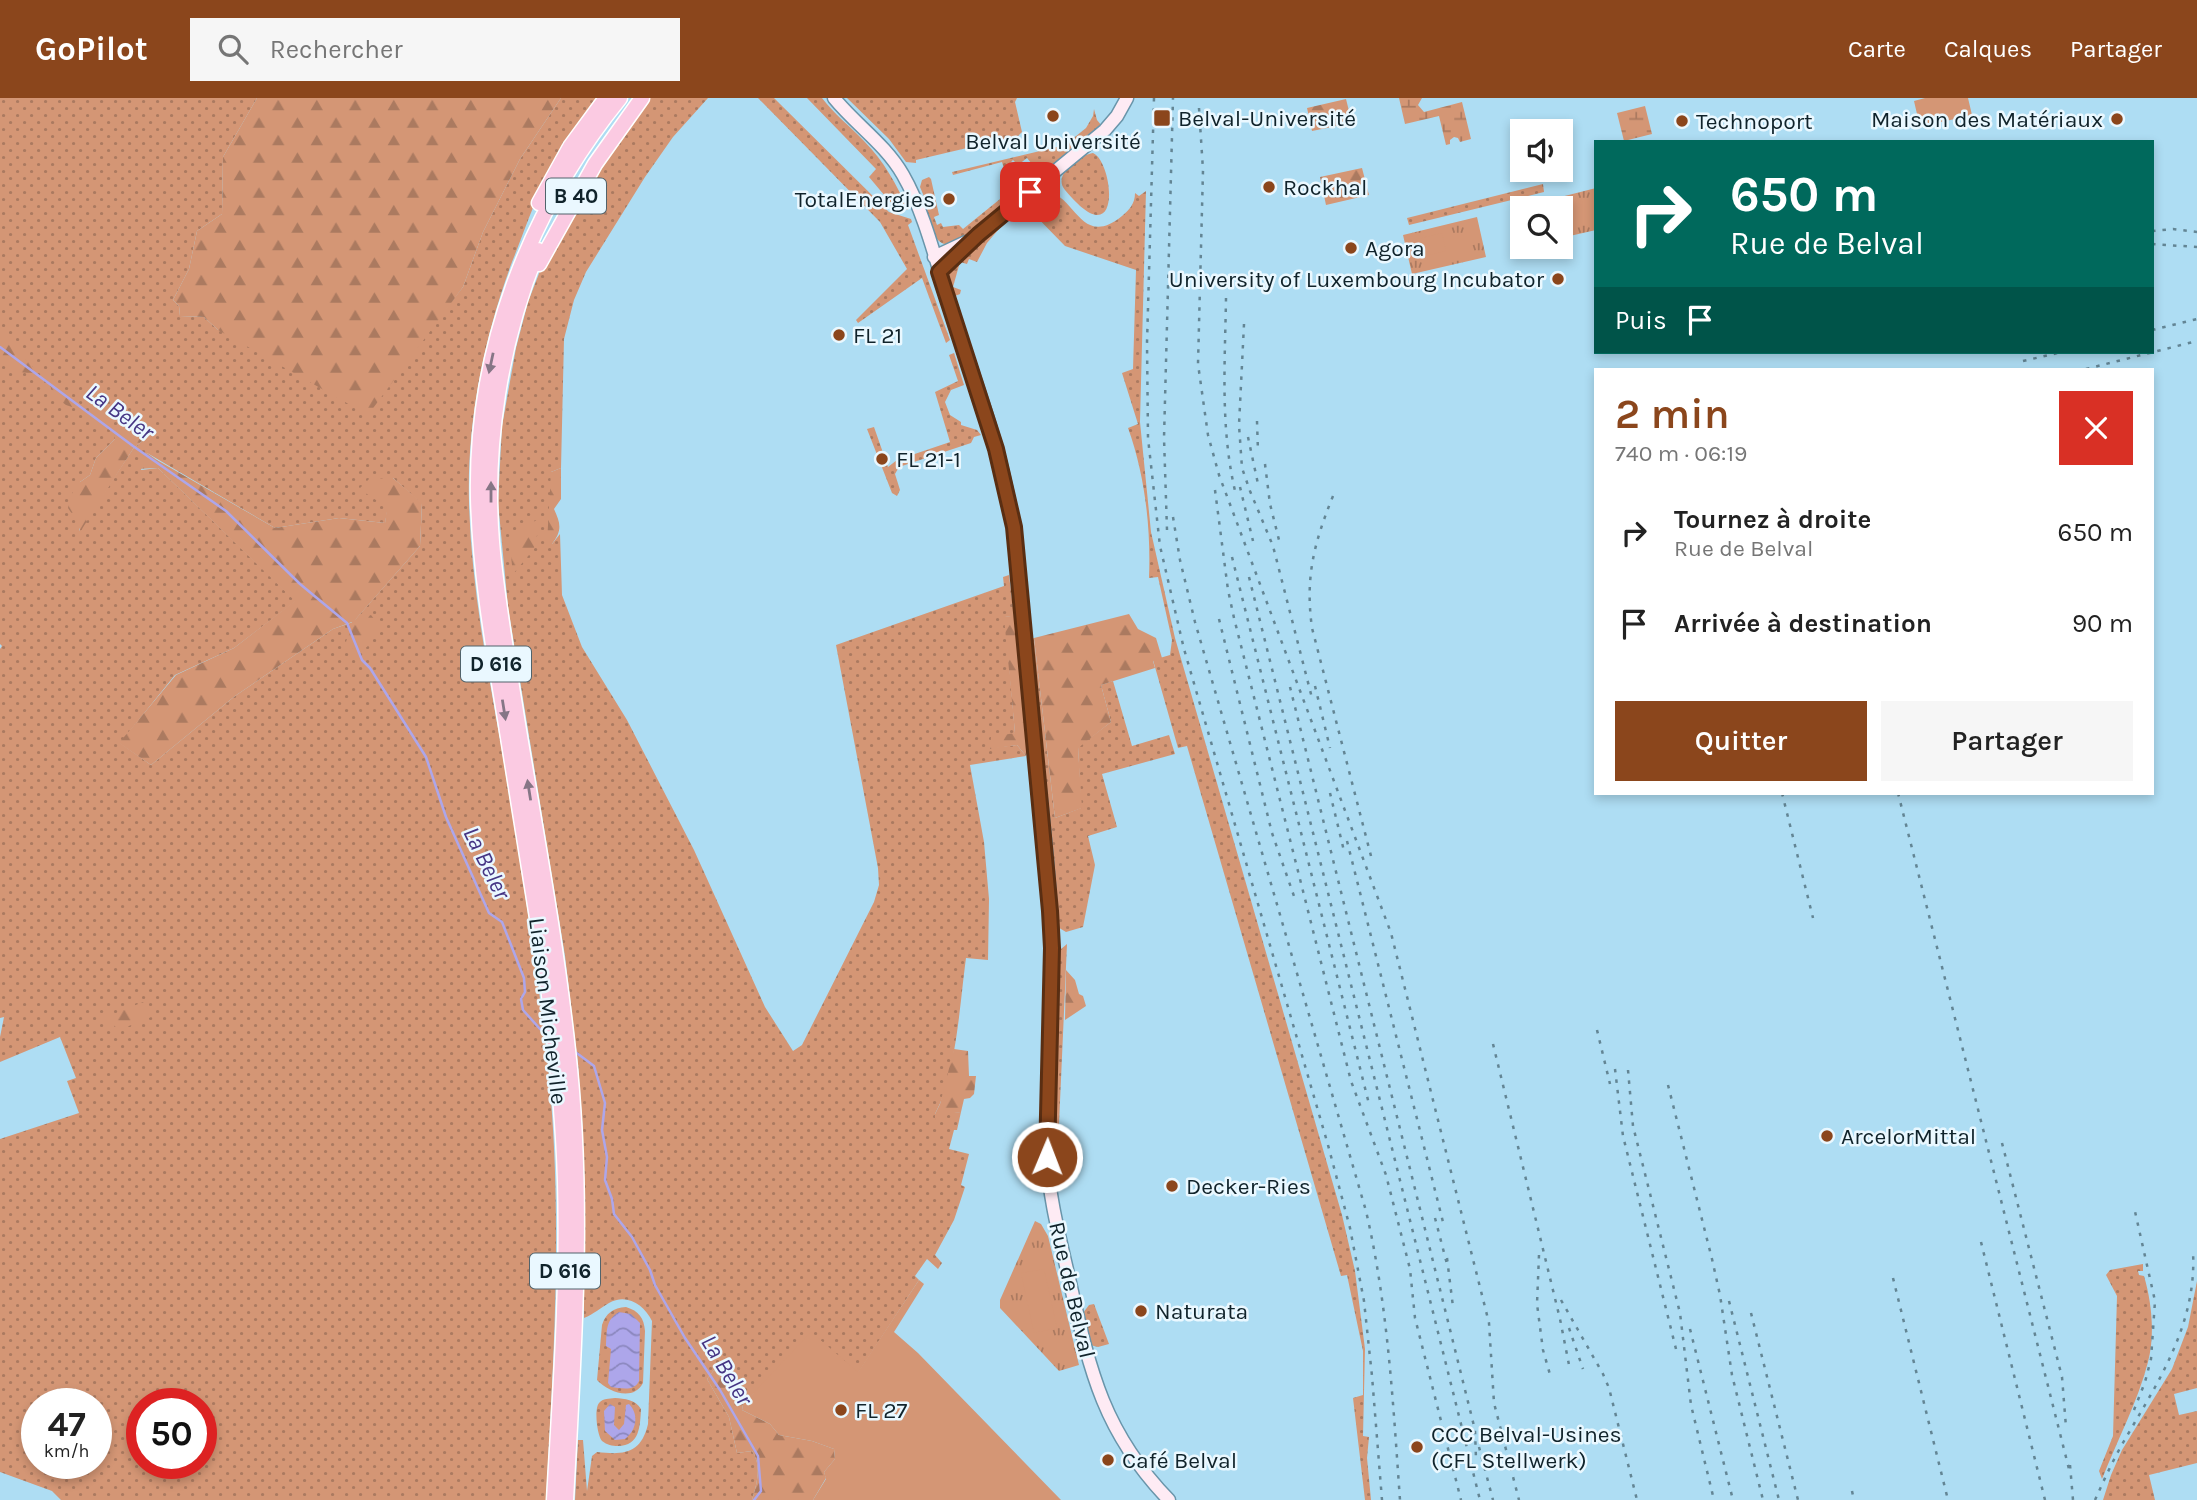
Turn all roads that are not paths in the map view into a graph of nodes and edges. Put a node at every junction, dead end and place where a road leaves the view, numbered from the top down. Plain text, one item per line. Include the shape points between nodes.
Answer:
1 (607, 98) edge
2 (620, 98) edge
3 (629, 98) edge
4 (642, 98) edge
5 (834, 98) edge
6 (1127, 98) edge
7 (926, 234) junction
8 (978, 235) junction
9 (951, 248) junction
10 (934, 257) junction
11 (939, 272) junction
12 (514, 299) junction
13 (561, 1040) junction
14 (554, 1500) edge
15 (566, 1500) edge
16 (1170, 1500) edge

1 - 12 highway, B 40 via 548,183 517,257
2 - 12 highway, Liaison Micheville / B 40 via 555,192 538,225
3 - 12 highway, Liaison Micheville / B 40 via 581,165
4 - 12 highway, B 40
5 - 7 main road, Rue de Belval via 904,176
6 - 8 main road via 1105,130
7 - 9 main road via 937,246
7 - 10 main road, Rue de Belval
8 - 9 main road
8 - 11 main road
9 - 10 main road
10 - 11 main road, Rue de Belval
11 - 16 main road, Rue de Belval via 1007,489 1018,563 1051,923 1050,1196 1101,1398 1127,1449
12 - 13 highway, Liaison Micheville / D 616 via 489,369 482,419 480,543 487,609
13 - 14 highway, Liaison Micheville / D 616 via 564,1307
13 - 15 highway, Liaison Micheville / D 616 via 577,1171 576,1316

